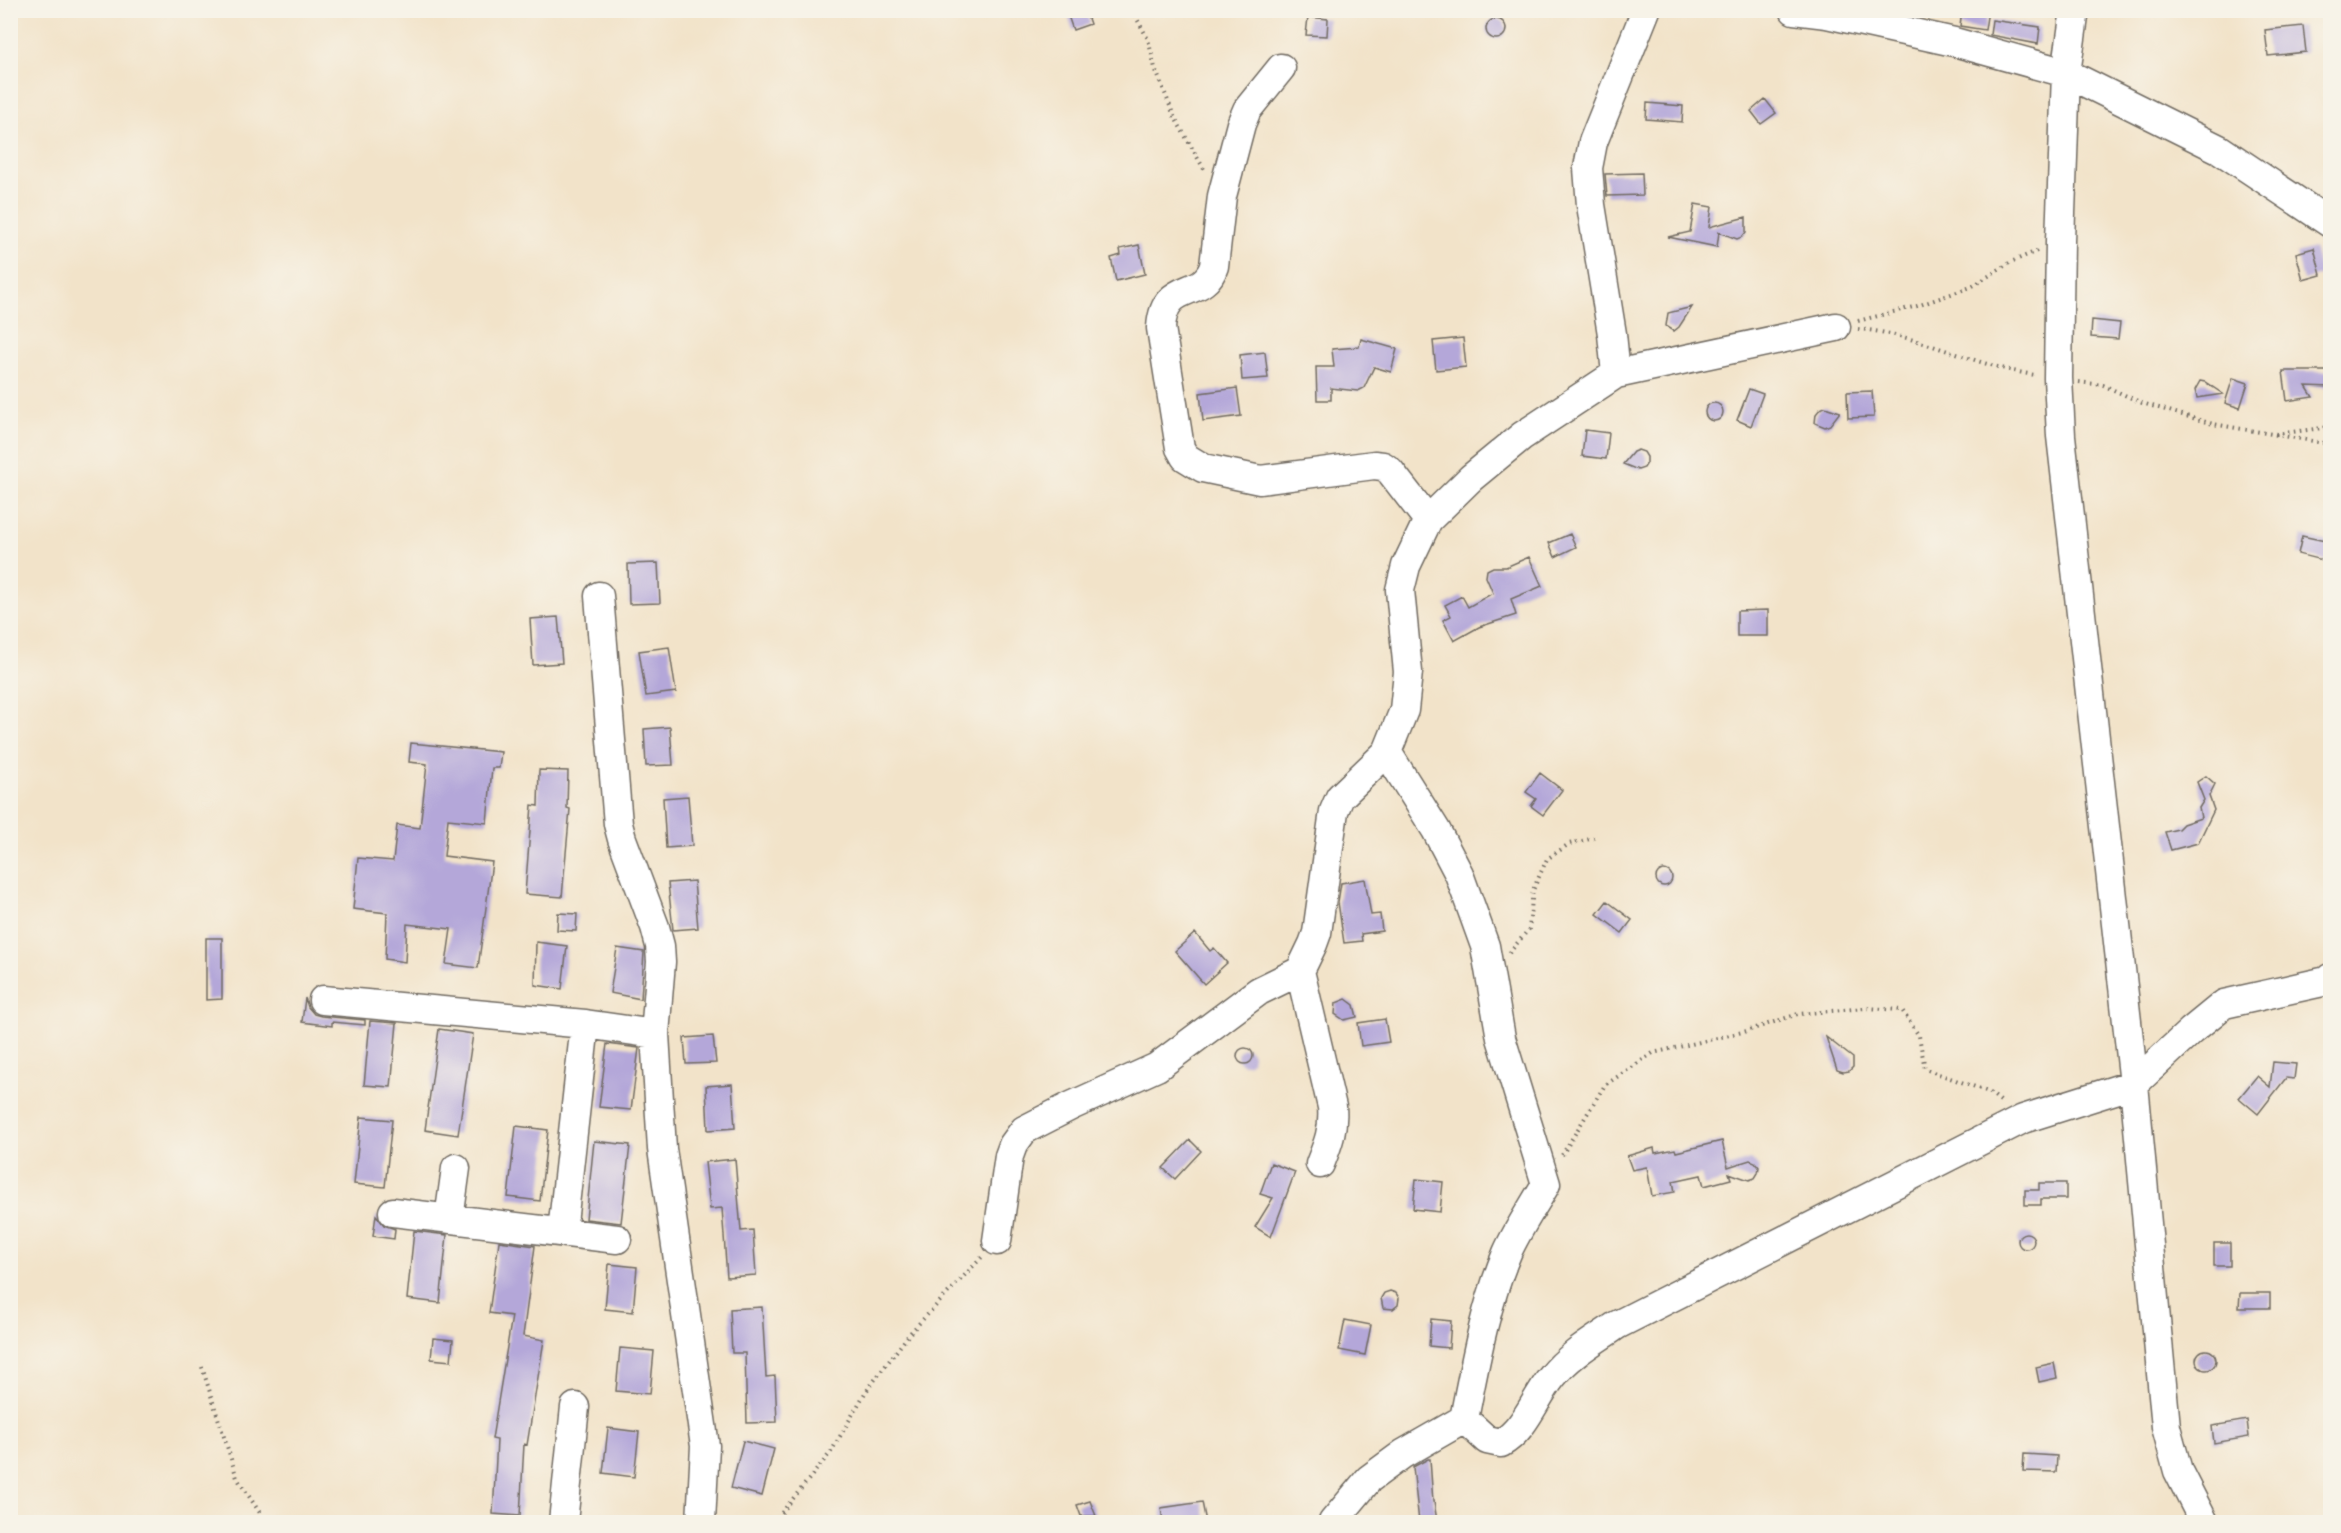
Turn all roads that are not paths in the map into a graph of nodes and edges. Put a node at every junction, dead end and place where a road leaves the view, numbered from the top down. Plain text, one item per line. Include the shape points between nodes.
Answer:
1 (1646, 10) edge
2 (1794, 10) edge
3 (2075, 10) edge
4 (1281, 68) dead end
5 (2066, 73) junction
6 (2331, 223) edge
7 (1836, 327) road end
8 (1616, 374) junction
9 (1428, 520) junction
10 (599, 596) dead end
11 (1387, 752) junction
12 (1300, 970) junction
13 (2331, 978) edge
14 (323, 1000) dead end
15 (585, 1024) junction
16 (655, 1034) junction
17 (2134, 1084) junction
18 (1320, 1164) dead end
19 (456, 1168) dead end
20 (393, 1212) dead end
21 (449, 1219) junction
22 (562, 1232) junction
23 (617, 1239) dead end
24 (997, 1241) road end
25 (575, 1407) dead end
26 (1464, 1419) junction
27 (563, 1522) edge
28 (700, 1522) edge
29 (1333, 1522) edge
30 (2204, 1522) edge

1 - 8 street via 1593,142 1588,168
2 - 5 street via 1954,42
3 - 5 street
4 - 9 street via 1244,117 1222,196 1211,275 1172,297 1161,319 1180,448 1185,457 1203,468 1260,480 1383,466
5 - 6 street via 2219,149
5 - 17 street via 2058,378 2061,436
7 - 8 street
8 - 9 street via 1522,436
9 - 11 street via 1406,566 1400,590 1408,672 1404,710
10 - 16 street via 618,824 660,946
11 - 12 street via 1337,803 1317,933
11 - 26 street via 1459,873 1485,946 1501,1038 1546,1184 1508,1252 1493,1292
12 - 18 street via 1334,1124
12 - 24 street via 1259,991 1157,1067 1024,1130 1009,1156
13 - 17 street via 2224,1004
14 - 15 street
15 - 16 street
15 - 22 street
16 - 28 street via 663,1157 705,1446
17 - 26 street via 2023,1119 1617,1325 1572,1356 1551,1377 1512,1437 1501,1443 1487,1440
17 - 30 street via 2166,1427 2178,1471
19 - 21 street
20 - 21 street
21 - 22 street
22 - 23 street
25 - 27 street
26 - 29 street via 1402,1454 1370,1479

